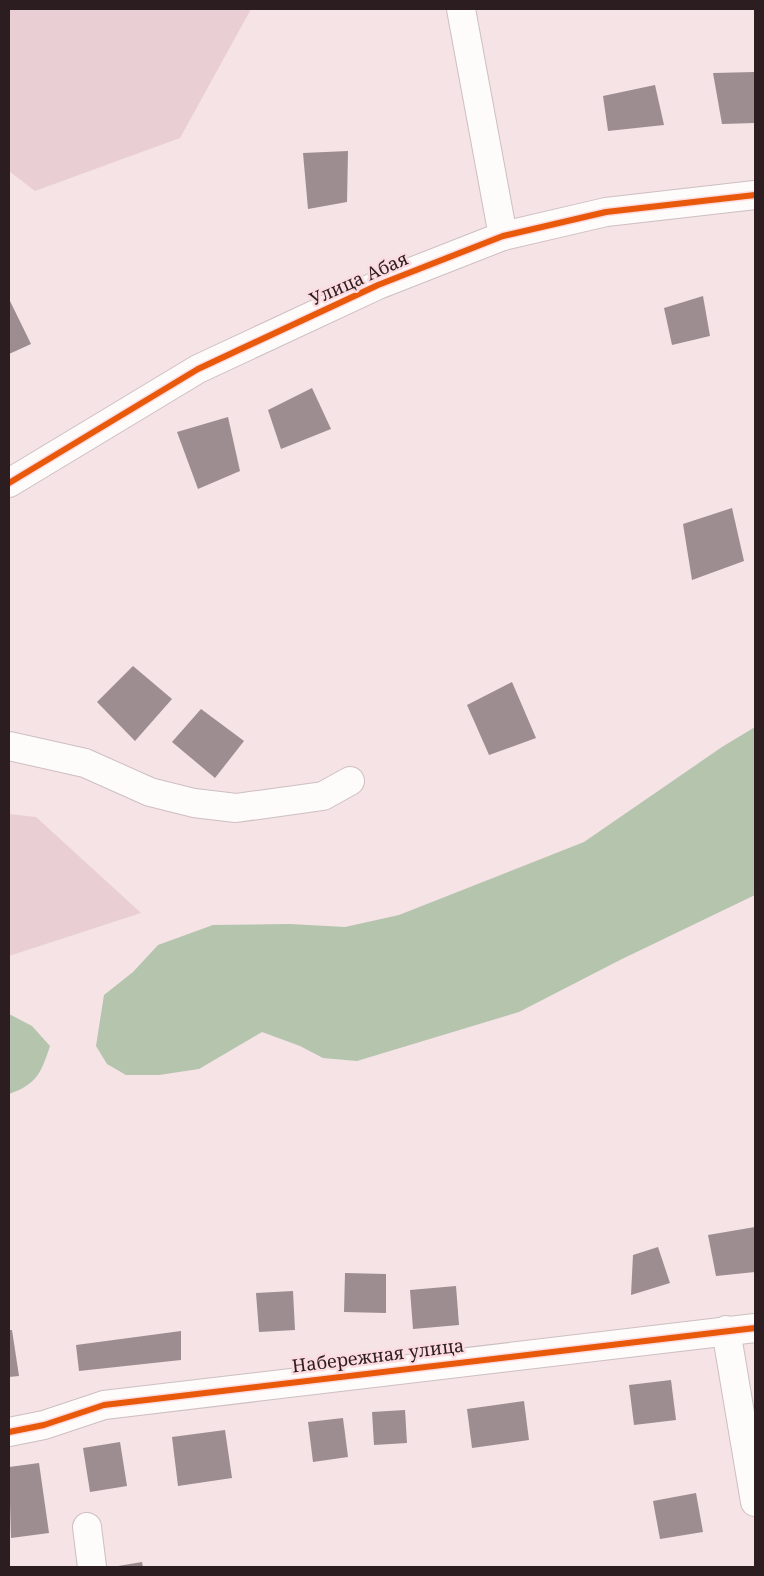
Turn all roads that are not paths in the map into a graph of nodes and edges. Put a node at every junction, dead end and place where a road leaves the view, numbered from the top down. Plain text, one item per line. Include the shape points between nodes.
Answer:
1 (461, 9) edge
2 (755, 195) edge
3 (502, 236) junction
4 (9, 483) edge
5 (9, 746) edge
6 (350, 781) dead end
7 (755, 1328) edge
8 (726, 1330) junction
9 (9, 1432) edge
10 (755, 1502) edge
11 (87, 1527) dead end
12 (92, 1567) edge

1 - 3 street
2 - 3 street, Улица Абая via 606,212
3 - 4 street, Улица Абая via 378,285 198,369
5 - 6 street via 86,763 150,792 194,803 236,808 323,796
7 - 8 street, Набережная улица
8 - 9 street, Набережная улица via 104,1405 44,1425
8 - 10 street
11 - 12 street

